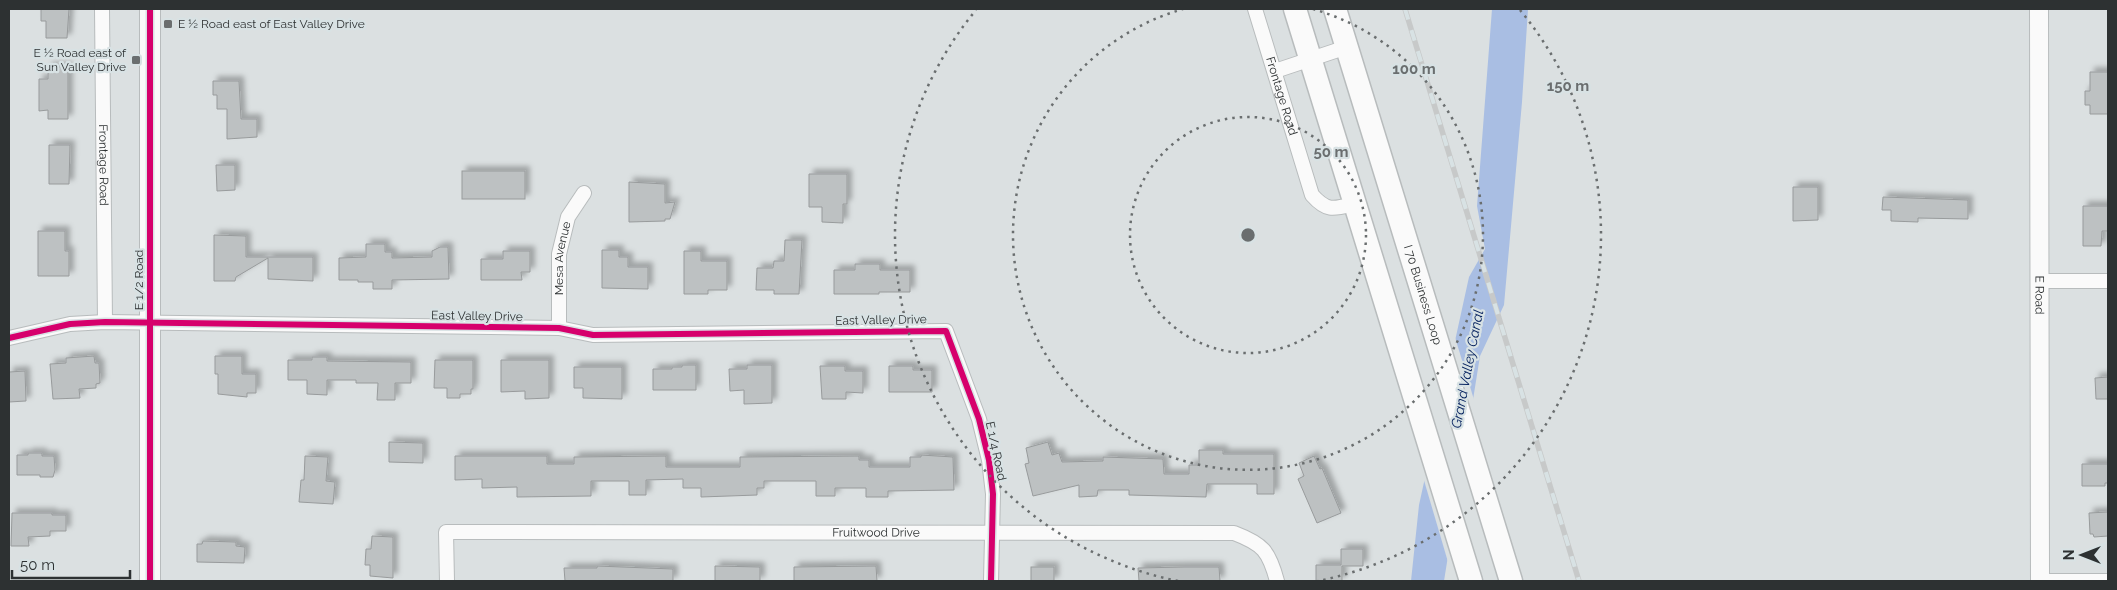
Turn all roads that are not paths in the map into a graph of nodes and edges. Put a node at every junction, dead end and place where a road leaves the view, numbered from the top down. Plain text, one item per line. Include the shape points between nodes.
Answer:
1 (102, 9) edge
2 (150, 9) edge
3 (1255, 9) edge
4 (1295, 9) edge
5 (1334, 9) edge
6 (2040, 9) edge
7 (1347, 48) junction
8 (1311, 59) junction
9 (1275, 71) junction
10 (584, 193) dead end
11 (1354, 204) junction
12 (2040, 281) junction
13 (2108, 281) edge
14 (150, 321) junction
15 (105, 322) junction
16 (559, 328) junction
17 (946, 331) joint
18 (9, 338) edge
19 (993, 532) junction
20 (150, 581) edge
21 (447, 581) edge
22 (991, 581) edge
23 (1278, 581) edge
24 (1471, 581) edge
25 (1511, 581) edge
26 (2040, 581) edge
27 (2108, 581) edge

1 - 15 street, Frontage Road
2 - 14 main road, E 1/2 Road
3 - 9 street, Frontage Road
4 - 8 main road
5 - 7 main road, I 70 Business Loop
6 - 12 street, E Road
7 - 8 street
7 - 25 main road, I 70 Business Loop
8 - 9 street
8 - 11 main road
9 - 11 street, Frontage Road via 1312,195 1327,208
10 - 16 street, Mesa Avenue via 568,217 559,254
11 - 24 main road
12 - 13 street
12 - 26 street, E Road
14 - 15 street, East Valley Drive
14 - 16 street, East Valley Drive
14 - 20 main road, E 1/2 Road
15 - 18 street, East Valley Drive via 70,324
16 - 17 street, East Valley Drive via 593,335
17 - 19 street, E 1/4 Road via 989,460
19 - 21 street, Fruitwood Drive via 446,532
19 - 22 street, E 1/4 Road
19 - 23 street, Fruitwood Drive via 1234,532 1265,549
26 - 27 street

